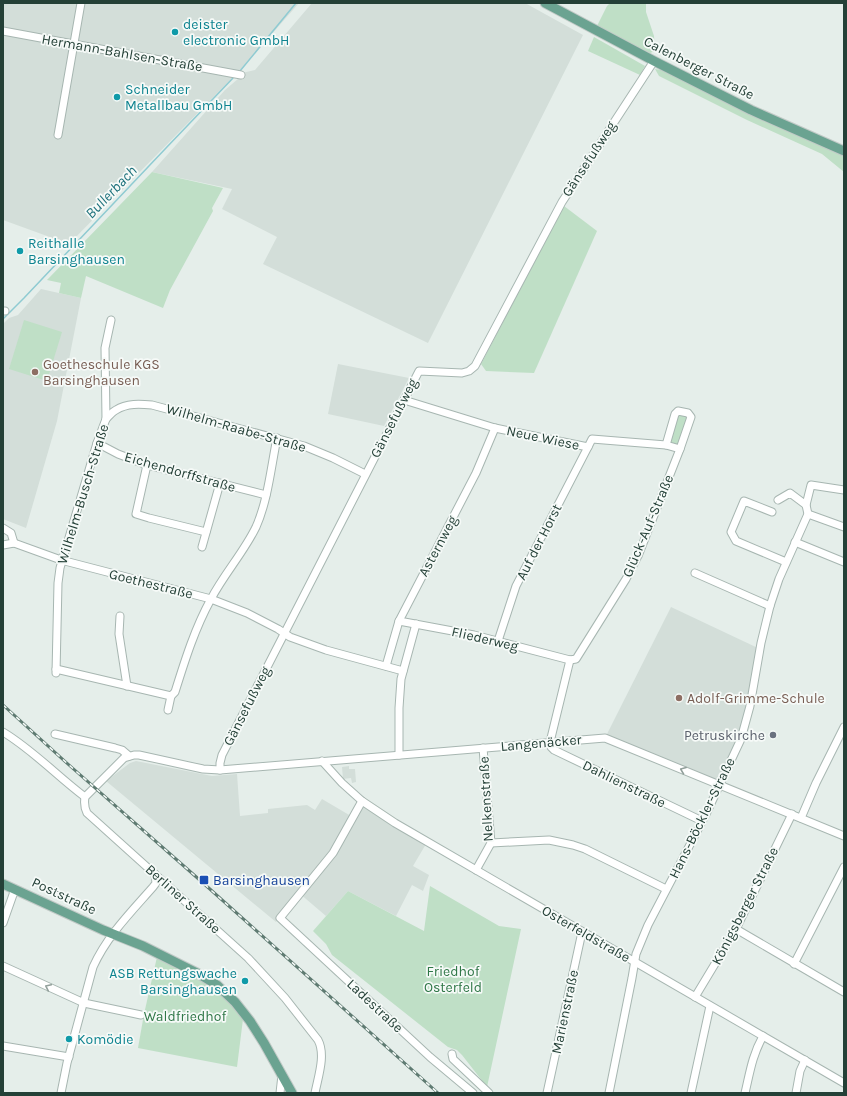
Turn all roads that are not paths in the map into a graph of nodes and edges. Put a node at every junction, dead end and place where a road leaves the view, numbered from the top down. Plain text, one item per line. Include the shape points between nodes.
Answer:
1 (81, 3) edge
2 (545, 3) edge
3 (3, 31) edge
4 (73, 44) junction
5 (654, 61) junction
6 (240, 75) dead end
7 (58, 135) dead end
8 (844, 151) edge
9 (111, 320) dead end
10 (404, 400) junction
11 (106, 419) junction
12 (495, 428) junction
13 (277, 438) junction
14 (97, 443) junction
15 (666, 445) junction
16 (588, 447) junction
17 (680, 449) junction
18 (147, 465) junction
19 (365, 474) junction
20 (220, 483) junction
21 (844, 490) edge
22 (266, 495) junction
23 (778, 500) dead end
24 (806, 505) junction
25 (772, 512) dead end
26 (808, 514) junction
27 (844, 527) edge
28 (3, 528) edge
29 (206, 532) junction
30 (795, 542) junction
31 (14, 543) junction
32 (3, 545) edge
33 (202, 547) dead end
34 (61, 560) junction
35 (786, 562) junction
36 (844, 562) edge
37 (695, 573) dead end
38 (211, 599) junction
39 (770, 606) junction
40 (120, 616) dead end
41 (399, 621) junction
42 (416, 624) junction
43 (284, 633) junction
44 (498, 641) junction
45 (570, 660) junction
46 (386, 666) junction
47 (403, 671) junction
48 (127, 686) junction
49 (170, 696) junction
50 (168, 710) dead end
51 (844, 727) edge
52 (3, 732) edge
53 (55, 734) dead end
54 (550, 742) junction
55 (483, 748) junction
56 (399, 755) junction
57 (129, 756) junction
58 (334, 760) junction
59 (322, 761) junction
60 (220, 770) junction
61 (335, 775) junction
62 (719, 785) junction
63 (85, 797) junction
64 (362, 800) junction
65 (792, 814) junction
66 (801, 818) junction
67 (702, 821) junction
68 (844, 836) edge
69 (491, 843) junction
70 (844, 867) edge
71 (476, 870) junction
72 (155, 874) junction
73 (3, 884) edge
74 (15, 889) junction
75 (666, 889) junction
76 (3, 923) edge
77 (736, 929) junction
78 (582, 932) junction
79 (113, 934) junction
80 (634, 962) junction
81 (794, 964) junction
82 (3, 966) edge
83 (844, 992) edge
84 (696, 997) junction
85 (84, 1003) junction
86 (710, 1006) junction
87 (140, 1015) dead end
88 (764, 1036) junction
89 (3, 1046) edge
90 (452, 1054) dead end
91 (69, 1056) junction
92 (805, 1060) junction
93 (282, 1076) junction
94 (844, 1083) edge
95 (61, 1093) edge
96 (280, 1093) edge
97 (292, 1093) edge
98 (315, 1093) edge
99 (473, 1093) edge
100 (489, 1093) edge
101 (548, 1093) edge
102 (609, 1093) edge
103 (691, 1093) edge
104 (745, 1093) edge
105 (796, 1093) edge

1 - 4 street
2 - 5 main road, Calenberger Straße
3 - 4 street, Hermann-Bahlsen-Straße
4 - 6 street, Hermann-Bahlsen-Straße
4 - 7 street
5 - 8 main road, Calenberger Straße via 751,110
5 - 10 street, Gänsefußweg via 562,202 475,366 462,373 419,371
9 - 11 street, Wilhelm-Busch-Straße via 105,348
10 - 12 street, Neue Wiese
10 - 19 street, Gänsefußweg
11 - 13 street, Wilhelm-Raabe-Straße via 116,410 128,405 152,405
11 - 14 street, Wilhelm-Busch-Straße
12 - 16 street, Neue Wiese
12 - 41 street, Asternweg via 476,473
13 - 19 street, Wilhelm-Raabe-Straße via 304,446
13 - 22 street
14 - 18 street, Eichendorffstraße
14 - 34 street, Wilhelm-Busch-Straße
15 - 16 street, Neue Wiese via 592,439
15 - 17 street, Neue Wiese
15 - 17 street, Glück-Auf-Straße via 675,414 678,411 688,413 691,417
16 - 44 street, Auf der Horst via 516,586
17 - 45 street, Glück-Auf-Straße via 638,556 576,659
18 - 20 street, Eichendorffstraße
18 - 29 street via 136,514
19 - 43 street, Gänsefußweg
20 - 22 street, Eichendorffstraße
20 - 29 street
21 - 24 street via 811,485
22 - 38 street via 256,527
23 - 24 street via 790,493
24 - 26 street
25 - 35 street via 744,501 731,532 736,541
26 - 27 street
26 - 30 street, Hans-Böckler-Straße
28 - 31 street via 11,533
29 - 33 street
30 - 35 street, Hans-Böckler-Straße
30 - 36 street
31 - 32 street
31 - 34 street, Goethestraße
34 - 38 street, Goethestraße
34 - 48 street, Wilhelm-Busch-Straße via 56,671
35 - 39 street, Hans-Böckler-Straße
37 - 39 street
38 - 43 street, Goethestraße via 247,613
38 - 49 street via 191,641 174,692
39 - 62 street, Hans-Böckler-Straße via 745,726
40 - 48 street via 119,634
41 - 42 street, Fliederweg
41 - 46 street, Asternweg
42 - 44 street, Fliederweg
42 - 47 street
43 - 46 street, Goethestraße via 326,650
43 - 60 street, Gänsefußweg via 222,755
44 - 45 street, Fliederweg
45 - 54 street
46 - 47 street, Goethestraße
47 - 56 street via 399,708
48 - 49 street
49 - 50 street
51 - 66 street
52 - 63 street via 40,758
53 - 57 street via 122,750
54 - 55 street, Langenäcker
62 -> 54 street, Langenäcker via 605,738
54 - 67 street, Dahlienstraße via 554,750
55 - 56 street, Langenäcker
55 - 69 street, Nelkenstraße
56 - 58 street, Langenäcker
57 - 60 street, Langenäcker via 140,755 203,769
57 - 63 street
58 - 59 street, Langenäcker
58 - 61 street
59 - 60 street, Langenäcker
59 - 61 street, Osterfeldstraße
61 - 64 street, Osterfeldstraße
62 - 65 street, Langenäcker
62 - 67 street, Hans-Böckler-Straße
63 - 72 street, Berliner Straße via 84,808 87,813
64 - 71 street, Osterfeldstraße via 395,823
64 - 99 street, Ladestraße via 333,853 280,918 430,1057
65 - 66 street, Langenäcker
65 - 77 street, Königsberger Straße
66 - 68 street, Langenäcker
67 - 75 street, Hans-Böckler-Straße
69 - 71 street, Nelkenstraße
69 - 75 street via 549,840 573,845
70 - 81 street
71 - 78 street, Osterfeldstraße
72 - 79 street via 156,883
72 - 98 street, Berliner Straße via 253,963 318,1040 322,1052
73 - 74 main road, Poststraße
74 - 76 street
74 - 79 main road, Poststraße
75 - 80 street, Hans-Böckler-Straße via 648,925
77 - 81 street
77 - 84 street, Königsberger Straße
78 - 80 street, Osterfeldstraße
78 - 101 street, Marienstraße
79 - 85 street via 99,954
79 - 93 main road, Poststraße via 181,964 217,985 250,1021
80 - 84 street, Osterfeldstraße
80 - 102 street, Hans-Böckler-Straße
81 - 83 street
85 -> 82 street
84 - 86 street, Osterfeldstraße
85 - 87 street
85 - 91 street
86 - 88 street, Osterfeldstraße
86 - 103 street
88 - 92 street, Osterfeldstraße
88 - 104 street via 752,1061
89 - 91 street
90 - 100 street via 453,1059
91 - 95 street
92 - 94 street, Osterfeldstraße
92 - 105 street
93 - 96 street
93 - 97 main road, Poststraße

